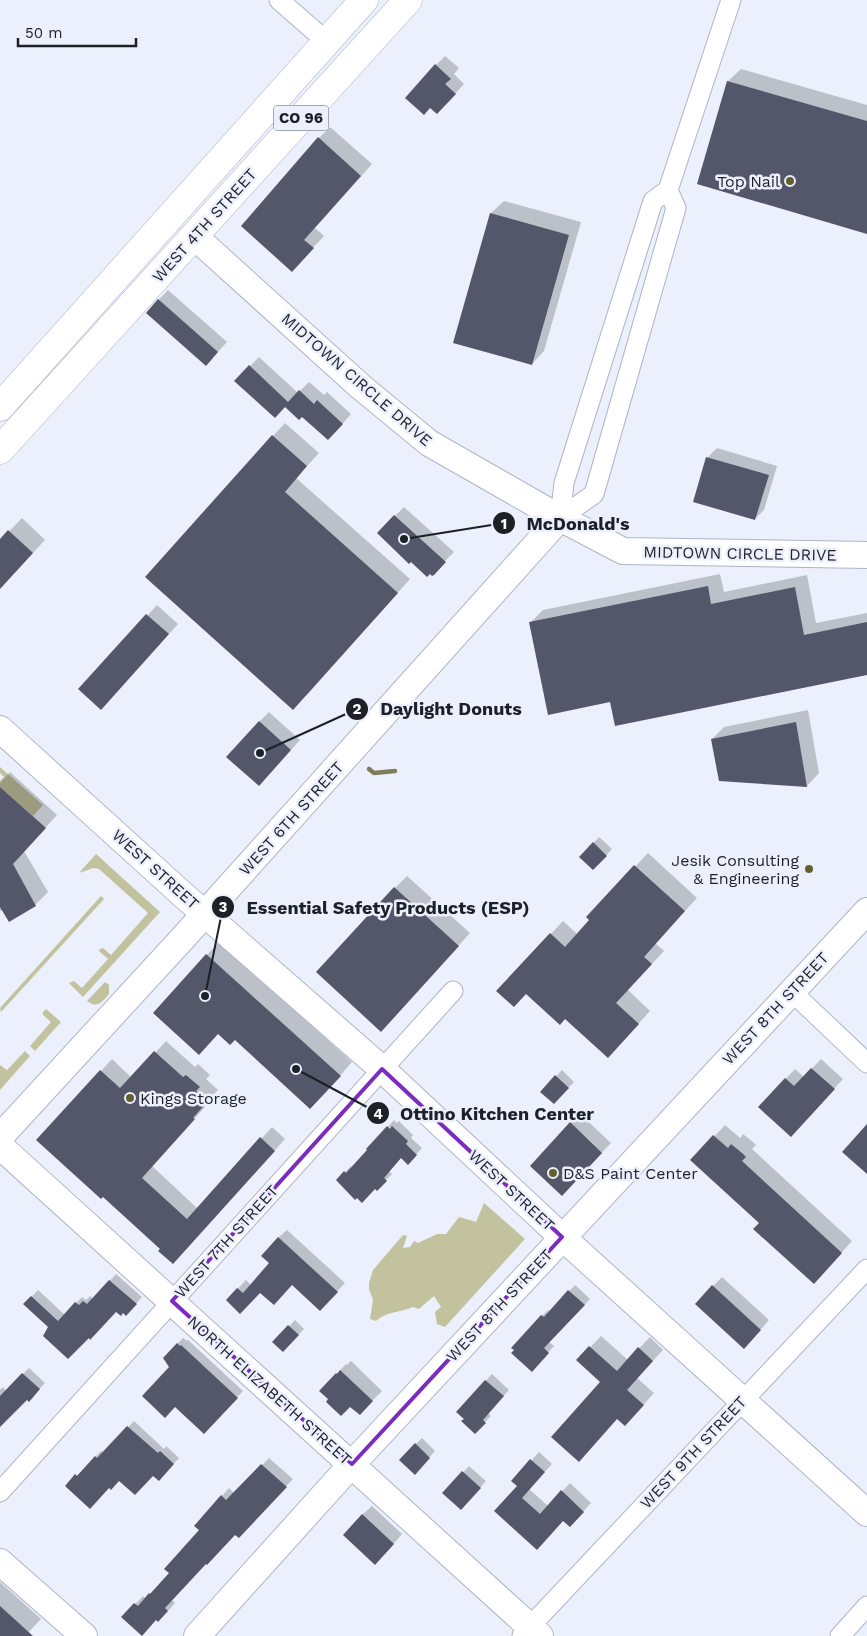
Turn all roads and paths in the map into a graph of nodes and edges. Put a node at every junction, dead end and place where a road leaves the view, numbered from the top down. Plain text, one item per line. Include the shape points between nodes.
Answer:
1 (279, 0) edge
2 (364, 0) edge
3 (383, 0) edge
4 (408, 0) edge
5 (731, 0) edge
6 (326, 41) junction
7 (668, 190) junction
8 (194, 236) junction
9 (0, 407) edge
10 (0, 450) edge
11 (560, 518) junction
12 (867, 555) edge
13 (0, 729) edge
14 (867, 910) edge
15 (205, 913) junction
16 (453, 991) dead end
17 (790, 991) junction
18 (867, 1063) edge
19 (382, 1069) junction
20 (0, 1137) edge
21 (0, 1146) edge
22 (562, 1237) junction
23 (867, 1269) edge
24 (172, 1301) junction
25 (742, 1400) junction
26 (352, 1464) junction
27 (0, 1492) edge
28 (867, 1514) edge
29 (0, 1562) edge
30 (867, 1606) edge
31 (530, 1633) edge
32 (84, 1636) edge
33 (197, 1636) edge
34 (840, 1636) edge

1 - 6 street
2 - 6 main road, WEST 4TH STREET / CO 96
3 - 8 main road via 192,214
4 - 8 main road, WEST 4TH STREET / CO 96
5 - 7 street
6 - 9 main road, WEST 4TH STREET / CO 96
7 - 11 street via 653,201 564,484
7 - 11 street via 676,208 594,494
8 - 10 main road, WEST 4TH STREET / CO 96
8 - 11 street, MIDTOWN CIRCLE DRIVE via 361,387 429,443
11 - 12 street, MIDTOWN CIRCLE DRIVE via 623,551
11 - 15 street, WEST 6TH STREET
13 - 15 street, WEST STREET
14 - 17 street, WEST 8TH STREET
15 - 19 street, WEST STREET
15 - 20 street, WEST 6TH STREET
16 - 19 street, WEST 7TH STREET
17 - 18 street
17 - 22 street, WEST 8TH STREET
19 - 22 street, WEST STREET
19 - 24 street, WEST 7TH STREET
21 - 24 street, NORTH ELIZABETH STREET
22 - 25 street, WEST STREET
22 - 26 street, WEST 8TH STREET
23 - 25 street, WEST 9TH STREET
24 - 26 street, NORTH ELIZABETH STREET
24 - 27 street, WEST 7TH STREET
25 - 28 street, WEST STREET
25 - 31 street, WEST 9TH STREET
26 - 31 street, NORTH ELIZABETH STREET
26 - 33 street, WEST 8TH STREET
29 - 32 street
30 - 34 street

